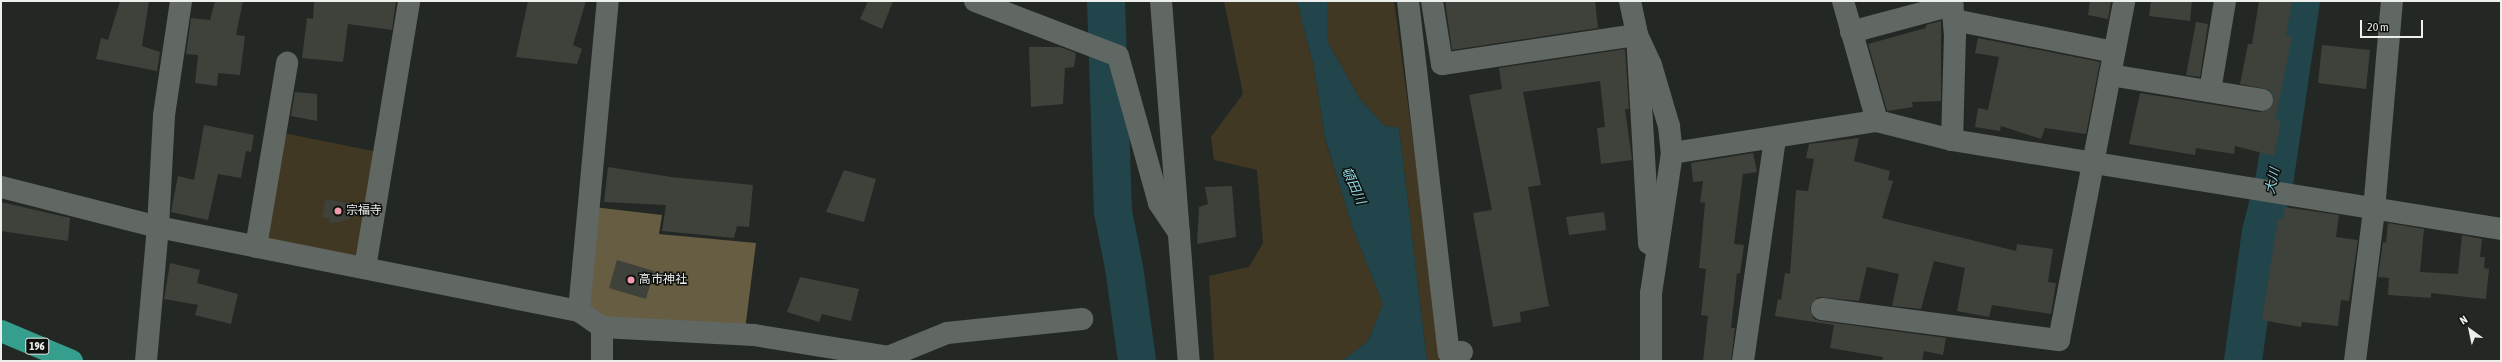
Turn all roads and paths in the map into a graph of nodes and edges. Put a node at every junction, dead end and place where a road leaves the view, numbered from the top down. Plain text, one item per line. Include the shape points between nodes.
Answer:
1 (181, 1) edge
2 (409, 1) edge
3 (608, 1) edge
4 (975, 1) edge
5 (1161, 1) edge
6 (1408, 1) edge
7 (1432, 1) edge
8 (1630, 1) edge
9 (1843, 1) edge
10 (2124, 1) edge
11 (2225, 1) edge
12 (2392, 1) edge
13 (1952, 7) edge
14 (1852, 32) junction
15 (1637, 35) junction
16 (2114, 52) junction
17 (287, 63) dead end
18 (2110, 75) junction
19 (2210, 91) junction
20 (2262, 100) dead end
21 (1877, 121) junction
22 (1775, 138) junction
23 (1952, 140) junction
24 (1672, 153) junction
25 (2094, 164) junction
26 (1, 187) edge
27 (2374, 210) junction
28 (158, 227) junction
29 (2501, 229) edge
30 (1179, 233) junction
31 (256, 247) junction
32 (365, 268) junction
33 (1651, 293) junction
34 (1822, 309) dead end
35 (579, 311) junction
36 (1082, 319) dead end
37 (602, 327) junction
38 (1, 332) edge
39 (1462, 352) dead end
40 (72, 361) edge
41 (146, 361) edge
42 (602, 361) edge
43 (1189, 361) edge
44 (1651, 361) edge
45 (1743, 361) edge
46 (2355, 361) edge

1 - 28 street via 164,115
2 - 32 street
3 - 35 street
4 - 30 street via 1118,56 1159,203
5 - 30 street
6 - 39 street via 1450,353
7 - 15 street via 1442,64
8 - 15 street
9 - 14 street
10 - 16 street
11 - 19 street
12 - 27 street
13 - 14 street
13 - 16 street
13 - 23 street
14 - 21 street
15 - 24 street via 1653,72 1669,126
15 - 33 street
16 - 18 street
17 - 31 street
18 - 19 street
18 - 25 street
19 - 20 street
21 - 22 street
21 - 23 street
22 - 24 street
22 - 45 street
23 - 25 street
24 - 33 street
25 - 27 street
25 - 34 street via 2059,340
26 - 28 street
27 - 29 street
27 - 46 street
28 - 31 street
28 - 41 street
30 - 43 street
31 - 32 street
32 - 35 street
33 - 44 street
35 - 37 street
36 - 37 street via 947,333 888,357 754,335
37 - 42 street
38 - 40 highway, 196

